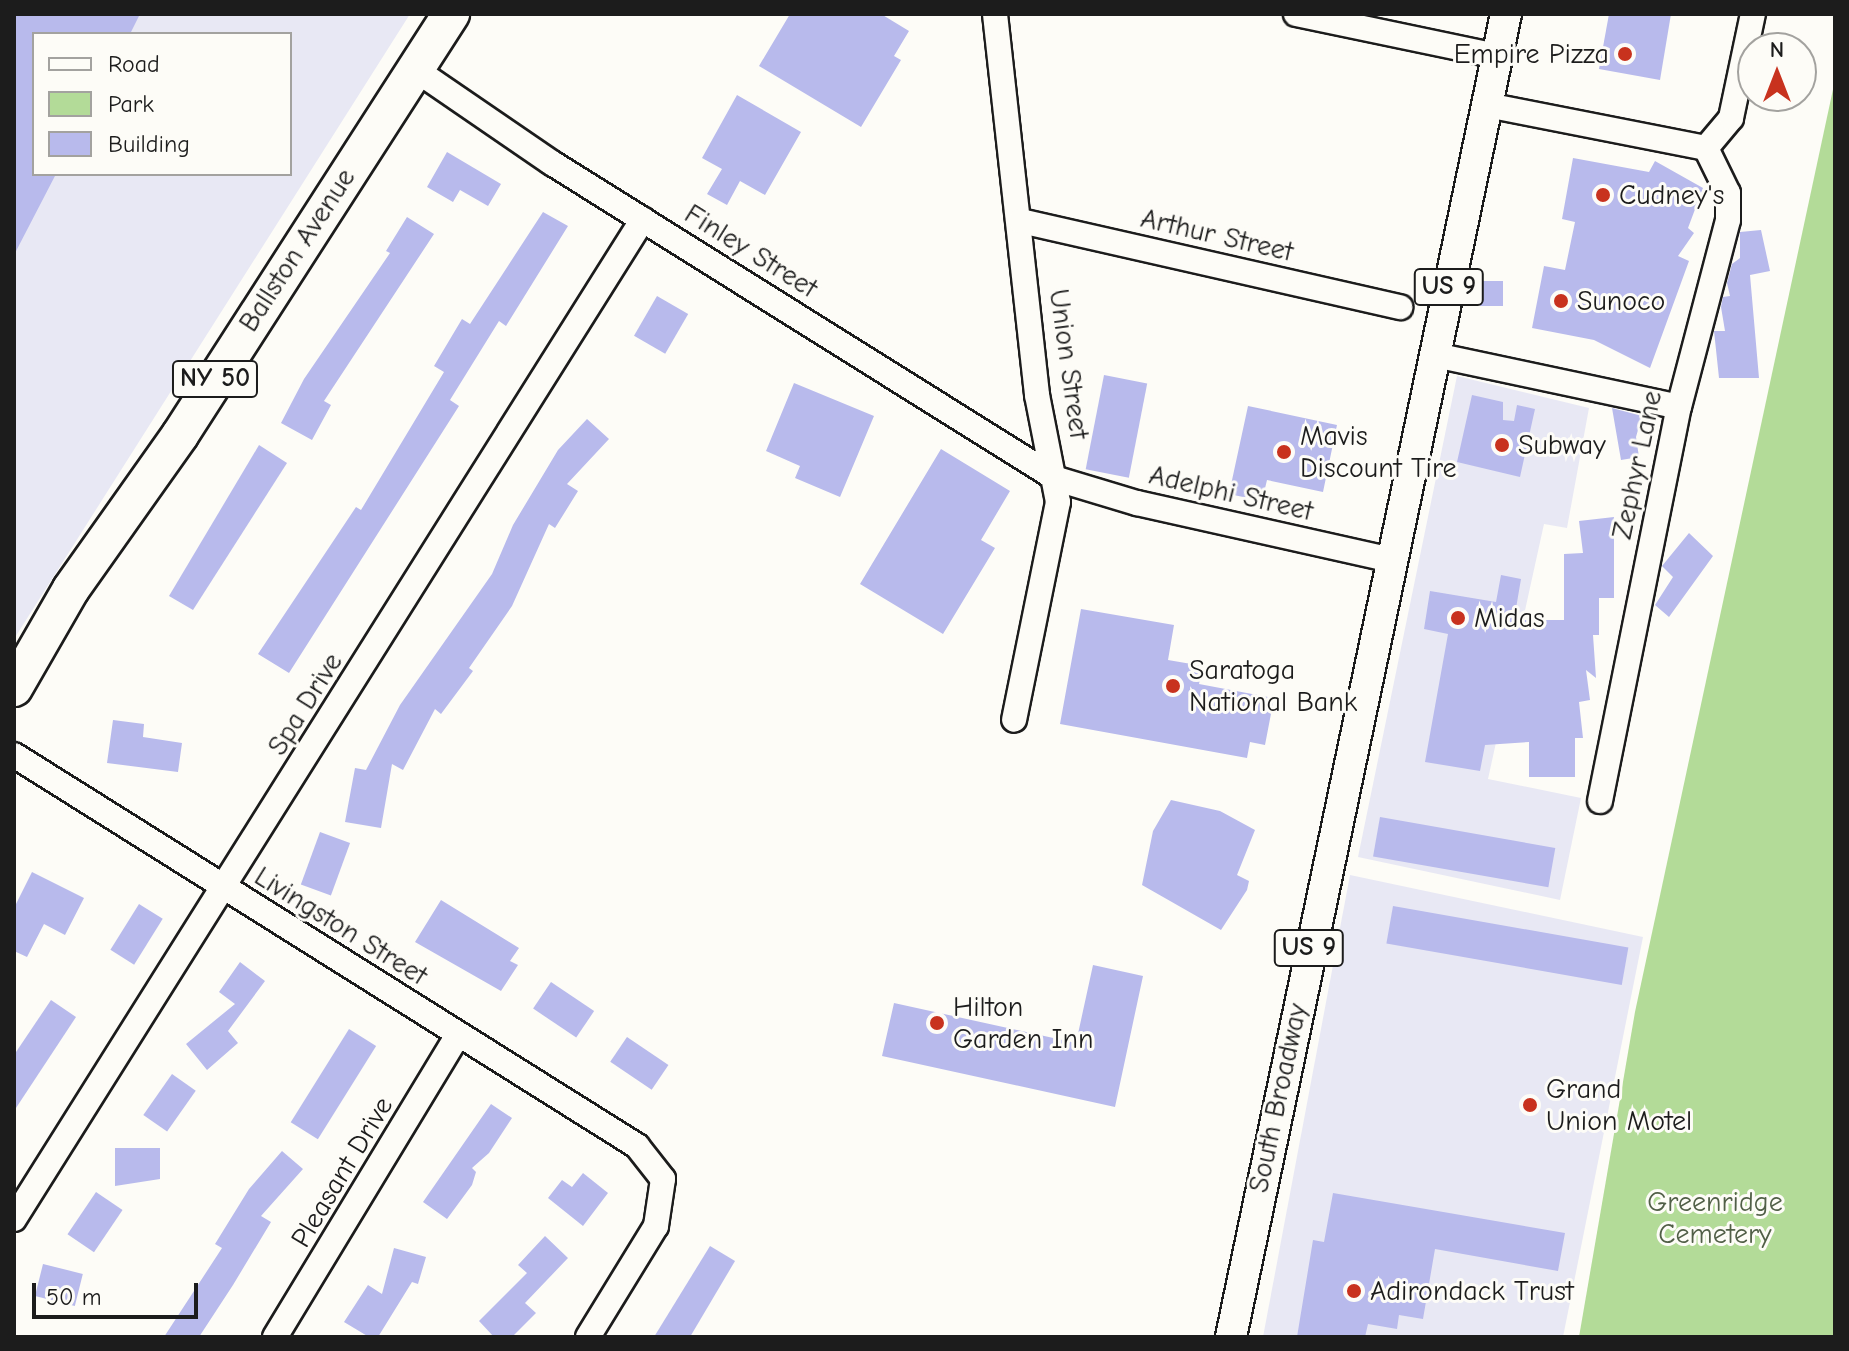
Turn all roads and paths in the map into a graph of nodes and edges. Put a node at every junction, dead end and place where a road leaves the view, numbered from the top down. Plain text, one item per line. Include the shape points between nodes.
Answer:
1 (451, 14) edge
2 (995, 14) edge
3 (1296, 14) edge
4 (1506, 14) edge
5 (1753, 14) edge
6 (1497, 56) junction
7 (416, 70) junction
8 (1487, 105) junction
9 (1706, 148) junction
10 (643, 219) junction
11 (1021, 221) junction
12 (1400, 307) dead end
13 (1435, 355) junction
14 (1679, 407) junction
15 (1057, 479) junction
16 (1392, 560) junction
17 (14, 688) edge
18 (1014, 720) dead end
19 (14, 755) edge
20 (1600, 801) dead end
21 (225, 889) junction
22 (458, 1035) junction
23 (14, 1219) edge
24 (275, 1337) edge
25 (588, 1337) edge
26 (1231, 1337) edge

1 - 7 highway, Ballston Avenue / NY 50
2 - 11 street, Union Street
3 - 6 street
4 - 6 main road, South Broadway / US 9
5 - 9 street via 1731,118
6 - 8 main road, South Broadway / US 9
7 - 10 street, Finley Street
7 - 17 highway, Ballston Avenue / NY 50 via 180,435 71,589
8 - 9 street
8 - 13 main road, South Broadway / US 9
9 - 14 street, Zephyr Lane via 1728,193 1728,220
10 - 15 street, Finley Street
10 - 21 street, Spa Drive
11 - 12 street, Arthur Street
11 - 15 street, Union Street via 1037,395
13 - 14 street
13 - 16 main road, South Broadway / US 9
14 - 20 street, Zephyr Lane
15 - 16 street, Adelphi Street via 1137,503
15 - 18 street, Union Street via 1058,502
16 - 26 main road, South Broadway / US 9
19 - 21 street, Livingston Street
21 - 22 street, Livingston Street
21 - 23 street, Spa Drive
22 - 24 street, Pleasant Drive
22 - 25 street, Livingston Street via 637,1146 663,1179 656,1226

